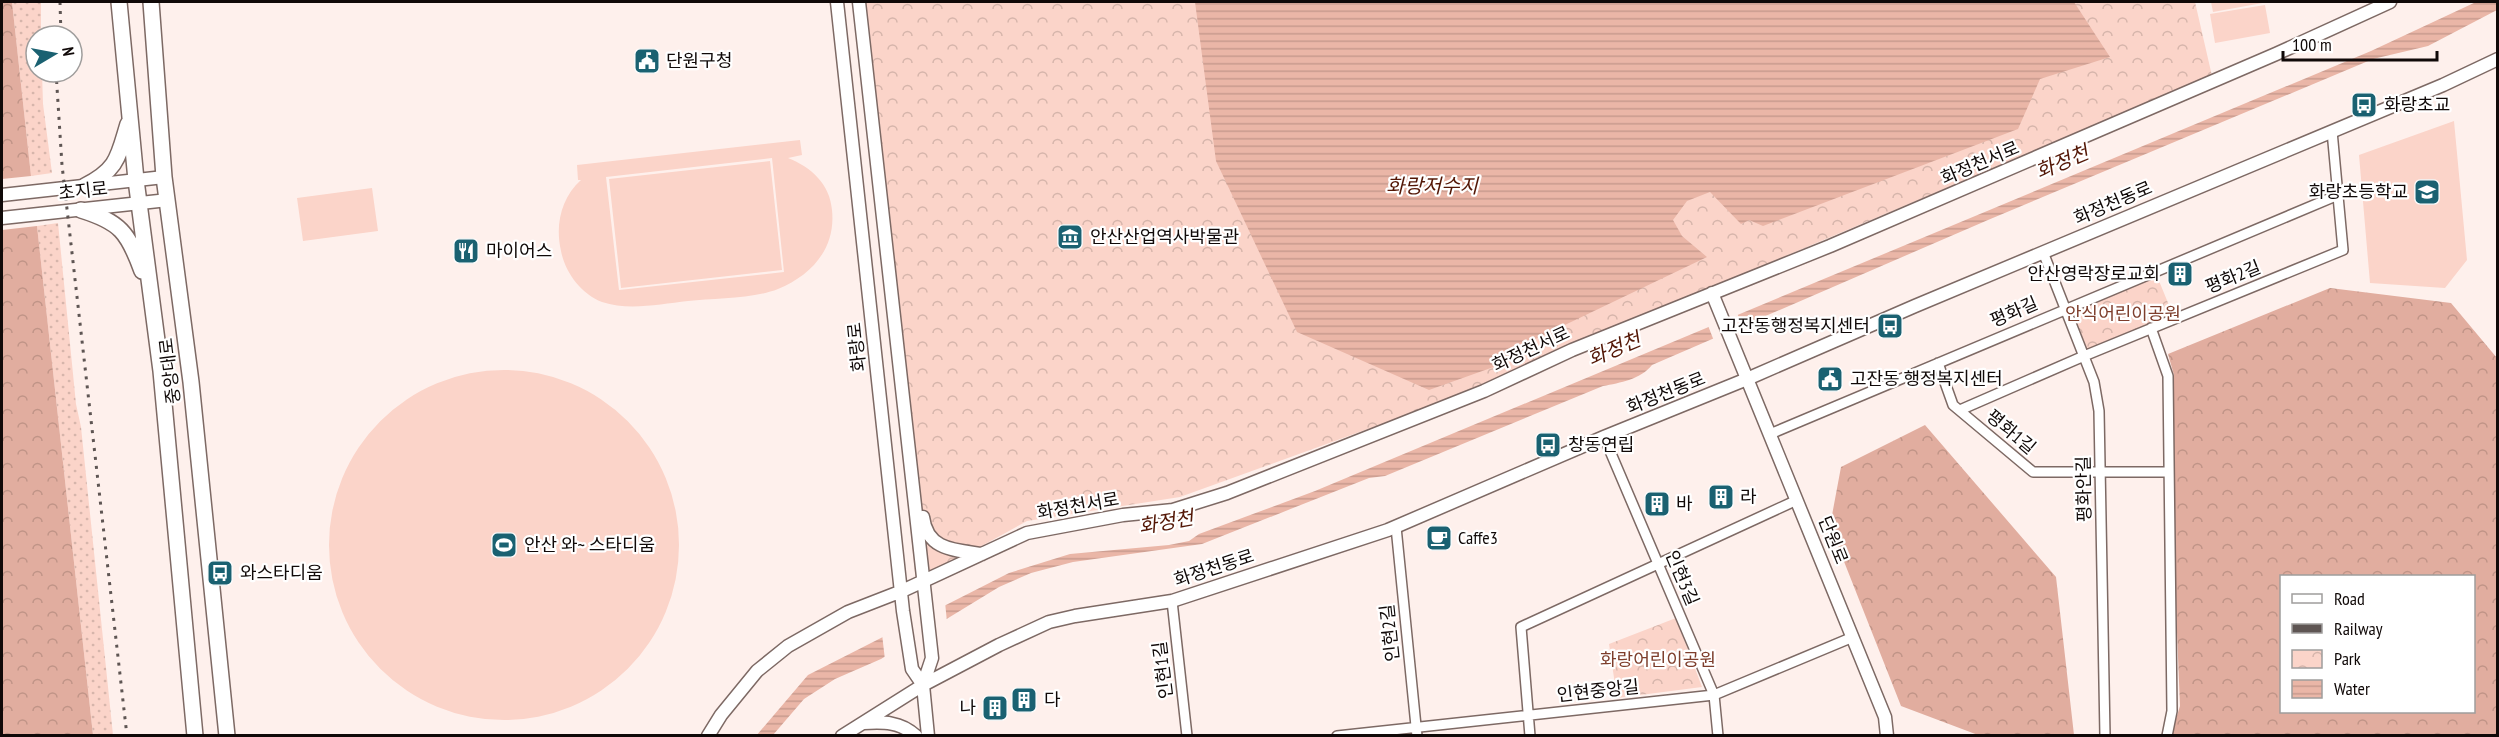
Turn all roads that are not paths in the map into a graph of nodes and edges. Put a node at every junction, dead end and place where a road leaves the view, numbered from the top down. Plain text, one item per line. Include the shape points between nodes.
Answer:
1 (119, 2) edge
2 (151, 2) edge
3 (837, 2) edge
4 (859, 2) edge
5 (2390, 2) edge
6 (2498, 59) edge
7 (131, 115) junction
8 (2332, 131) junction
9 (164, 177) junction
10 (136, 180) junction
11 (85, 186) junction
12 (2, 195) edge
13 (2338, 195) junction
14 (168, 200) junction
15 (139, 203) junction
16 (81, 210) junction
17 (2, 218) edge
18 (2043, 252) junction
19 (1714, 298) junction
20 (153, 302) junction
21 (2066, 308) junction
22 (2151, 328) junction
23 (2084, 356) junction
24 (1938, 363) junction
25 (1747, 380) junction
26 (1959, 410) junction
27 (1770, 434) junction
28 (1604, 437) junction
29 (2101, 472) junction
30 (2169, 472) junction
31 (913, 485) junction
32 (1797, 500) junction
33 (1396, 526) junction
34 (983, 554) junction
35 (1658, 564) junction
36 (924, 581) junction
37 (902, 591) junction
38 (1172, 601) junction
39 (1852, 637) junction
40 (923, 685) junction
41 (1714, 695) junction
42 (1528, 715) junction
43 (862, 723) junction
44 (1417, 731) edge
45 (195, 735) edge
46 (227, 735) edge
47 (708, 735) edge
48 (842, 735) edge
49 (916, 735) edge
50 (928, 735) edge
51 (1187, 735) edge
52 (1337, 735) edge
53 (1530, 735) edge
54 (1718, 735) edge
55 (1887, 735) edge
56 (2105, 735) edge
57 (2167, 735) edge

1 - 7 main road, 중앙대로
2 - 9 main road, 중앙대로
3 - 37 street, 화랑로
4 - 31 street, 화랑로
5 - 19 street, 화정천서로
6 - 8 street, 화정천동로
7 - 10 main road, 중앙대로
7 - 11 main road via 113,166 105,176
8 - 13 street, 평화2길
8 - 18 street, 화정천동로
9 - 10 street, 초지로
9 - 14 main road, 중앙대로
10 - 11 street, 초지로
10 - 15 main road, 중앙대로
11 - 12 street, 초지로
13 - 21 street, 평화길
13 - 22 street, 평화2길 via 2343,250
14 - 15 street, 초지로
14 - 46 main road, 중앙대로
15 - 16 street, 초지로
15 - 20 main road, 중앙대로
16 - 17 street, 초지로
16 - 20 main road via 116,223 129,237
18 - 21 street, 평화안길
18 - 25 street, 화정천동로
19 - 25 street, 단원로
19 - 34 street, 화정천서로 via 1572,350 1484,391 1227,493 1173,510 1027,533
20 - 45 main road, 중앙대로
21 - 23 street, 평화안길
21 - 24 street, 평화길
22 - 23 street, 평화2길
22 - 30 street via 2168,376
23 - 26 street, 평화2길
23 - 29 street, 평화안길 via 2100,411
24 - 26 street, 평화1길 via 1953,405
24 - 27 street, 평화길
25 - 27 street, 단원로
25 - 28 street, 화정천동로
26 - 29 street, 평화1길 via 2033,472
27 - 32 street, 단원로
28 - 33 street, 화정천동로
28 - 35 street, 인현3길
29 - 30 street, 평화1길
29 - 56 street, 평화안길
30 - 57 street via 2172,711
31 - 34 street via 930,538 948,549
31 - 36 street, 화랑로
32 - 35 street
32 - 39 street, 단원로
33 - 38 street, 화정천동로
33 - 44 street, 인현2길
34 - 36 street, 화정천서로
35 - 41 street, 인현3길
35 - 42 street via 1521,627
36 - 37 street, 화정천서로
36 - 40 street, 화랑로 via 932,658
37 - 40 street, 화랑로 via 912,669
37 - 47 street, 화정천서로 via 848,612 788,646 757,672
38 - 40 street, 화정천동로 via 1049,622
38 - 51 street, 인현1길
39 - 41 street, 인현중앙길
39 - 55 street, 단원로 via 1885,717
40 - 43 street, 화정천동로
40 - 50 street, 화랑로
41 - 42 street, 인현중앙길
41 - 54 street, 인현3길
42 - 44 street, 인현중앙길
42 - 53 street
43 - 48 street, 화정천동로
43 - 49 street via 889,722
44 - 52 street, 인현중앙길

